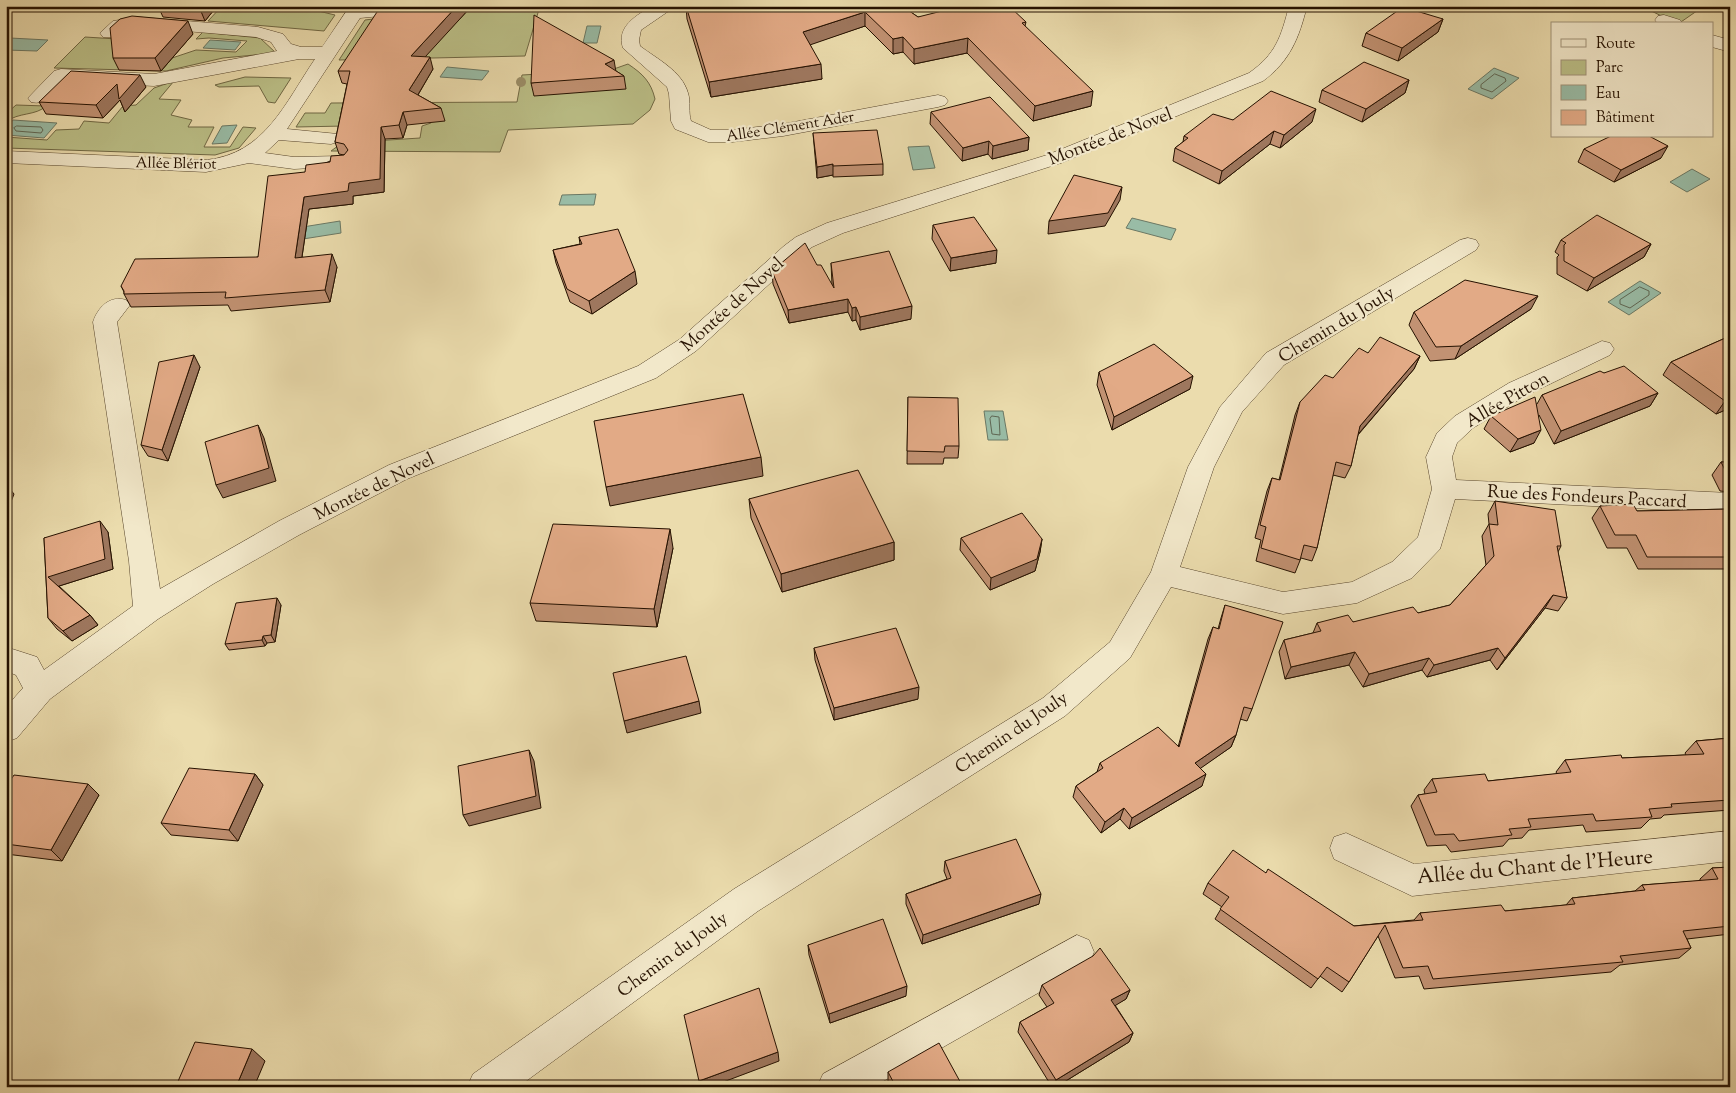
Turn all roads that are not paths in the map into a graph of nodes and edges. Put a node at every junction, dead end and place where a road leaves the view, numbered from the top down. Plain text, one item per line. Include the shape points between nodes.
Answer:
1 (667, 6) edge
2 (1298, 6) edge
3 (384, 7) edge
4 (356, 10) edge
5 (109, 33) edge
6 (1714, 41) edge
7 (1730, 47) edge
8 (327, 53) junction
9 (288, 56) junction
10 (196, 86) dead end
11 (38, 98) dead end
12 (938, 100) dead end
13 (282, 135) junction
14 (331, 138) dead end
15 (247, 156) junction
16 (6, 157) edge
17 (341, 162) edge
18 (1468, 245) dead end
19 (118, 305) dead end
20 (1602, 349) dead end
21 (1445, 489) junction
22 (1730, 503) edge
23 (1164, 574) junction
24 (148, 611) junction
25 (6, 659) edge
26 (39, 690) junction
27 (6, 729) edge
28 (1730, 846) edge
29 (1346, 848) dead end
30 (1077, 952) dead end
31 (486, 1087) edge
32 (836, 1087) edge

1 - 12 street, Allée Clément Ader via 638,24 628,36 628,41 636,52 672,82 679,94 678,111 682,125 698,133 718,137 783,130
2 - 24 street, Montée de Novel via 1284,52 1274,65 1256,77 1054,159 812,238 778,262 682,350 647,372 398,472 289,528
3 - 4 street via 375,12
4 - 8 street, Allée Blériot
5 - 9 street via 119,25 138,22 258,32 277,38
6 - 7 street
8 - 9 street
8 - 13 street, Allée Blériot
9 - 10 street via 284,69
9 - 11 street via 148,86 61,75
13 - 14 street
13 - 15 street, Allée Blériot
15 - 16 street, Allée Blériot via 206,166
15 - 17 street via 307,164
18 - 23 street, Chemin du Jouly via 1275,359 1232,407 1202,467
19 - 24 street via 107,315 105,322
20 - 21 street, Allée Pitton via 1518,389 1464,422 1446,439 1438,458
21 - 22 street, Rue des Fondeurs Paccard
21 - 23 street, Allée Pitton via 1430,542 1402,570 1357,592 1283,603
23 - 31 street, Chemin du Jouly via 1120,650 1054,707 746,900
24 - 26 street, Montée de Novel
25 - 26 street via 27,666
26 - 27 street, Montée de Novel
28 - 29 street, Allée du Chant de l'Heure via 1412,880
30 - 32 street

